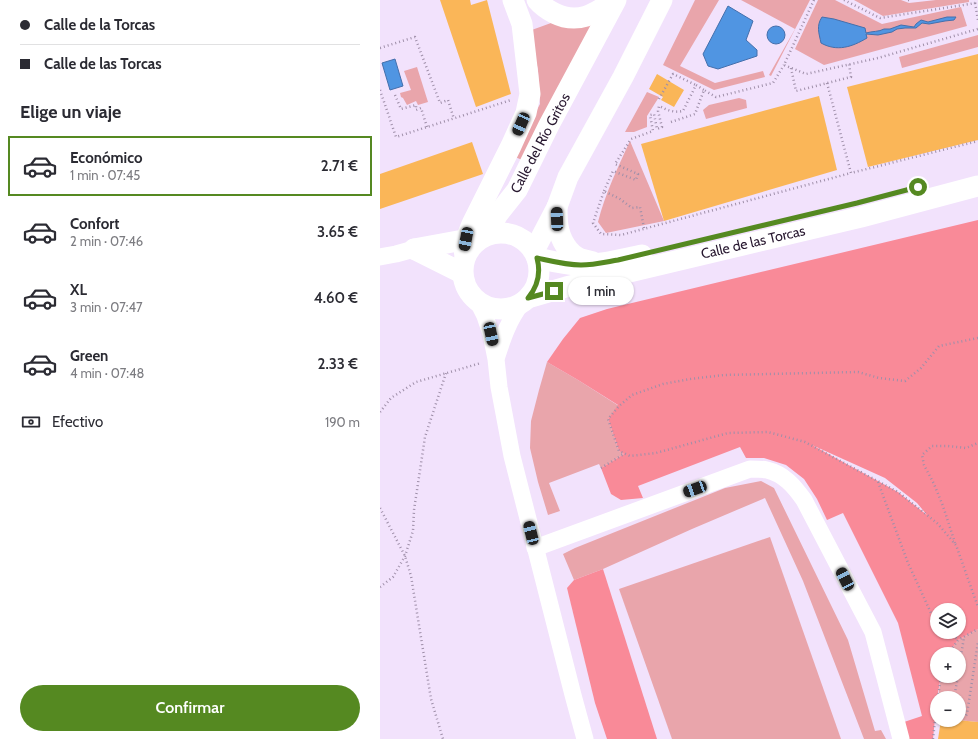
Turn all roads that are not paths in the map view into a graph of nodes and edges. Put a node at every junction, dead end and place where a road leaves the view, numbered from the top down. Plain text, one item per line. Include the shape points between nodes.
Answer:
1 (513, 0) edge
2 (537, 0) edge
3 (615, 0) edge
4 (662, 0) edge
5 (978, 171) edge
6 (978, 186) edge
7 (557, 207) junction
8 (414, 249) junction
9 (469, 251) junction
10 (535, 255) junction
11 (380, 257) edge
12 (598, 264) junction
13 (524, 301) junction
14 (478, 302) junction
15 (496, 358) junction
16 (535, 548) junction
17 (585, 739) edge
18 (901, 739) edge

1 - 9 street via 522,24 530,94 526,113 472,224
2 - 3 street via 557,15 576,18 599,11
3 - 9 street, Calle del Río Gritos via 517,190
4 - 7 street via 568,177
5 - 12 street via 857,203
6 - 13 street, Calle de las Torcas via 566,287
7 - 10 street
7 - 12 street via 558,227 569,251 580,259
8 - 9 street
8 - 9 street
8 - 11 street
9 - 10 street via 492,234 500,233 516,236 526,242
9 - 14 street via 465,286
10 - 12 street via 570,264
10 - 13 street via 539,270 538,282
13 - 14 street via 499,310
13 - 15 street via 513,315
14 - 15 street via 491,334
15 - 16 street via 512,456
16 - 17 street
16 - 18 street via 750,469 766,470 782,476 794,486 804,500 872,632

